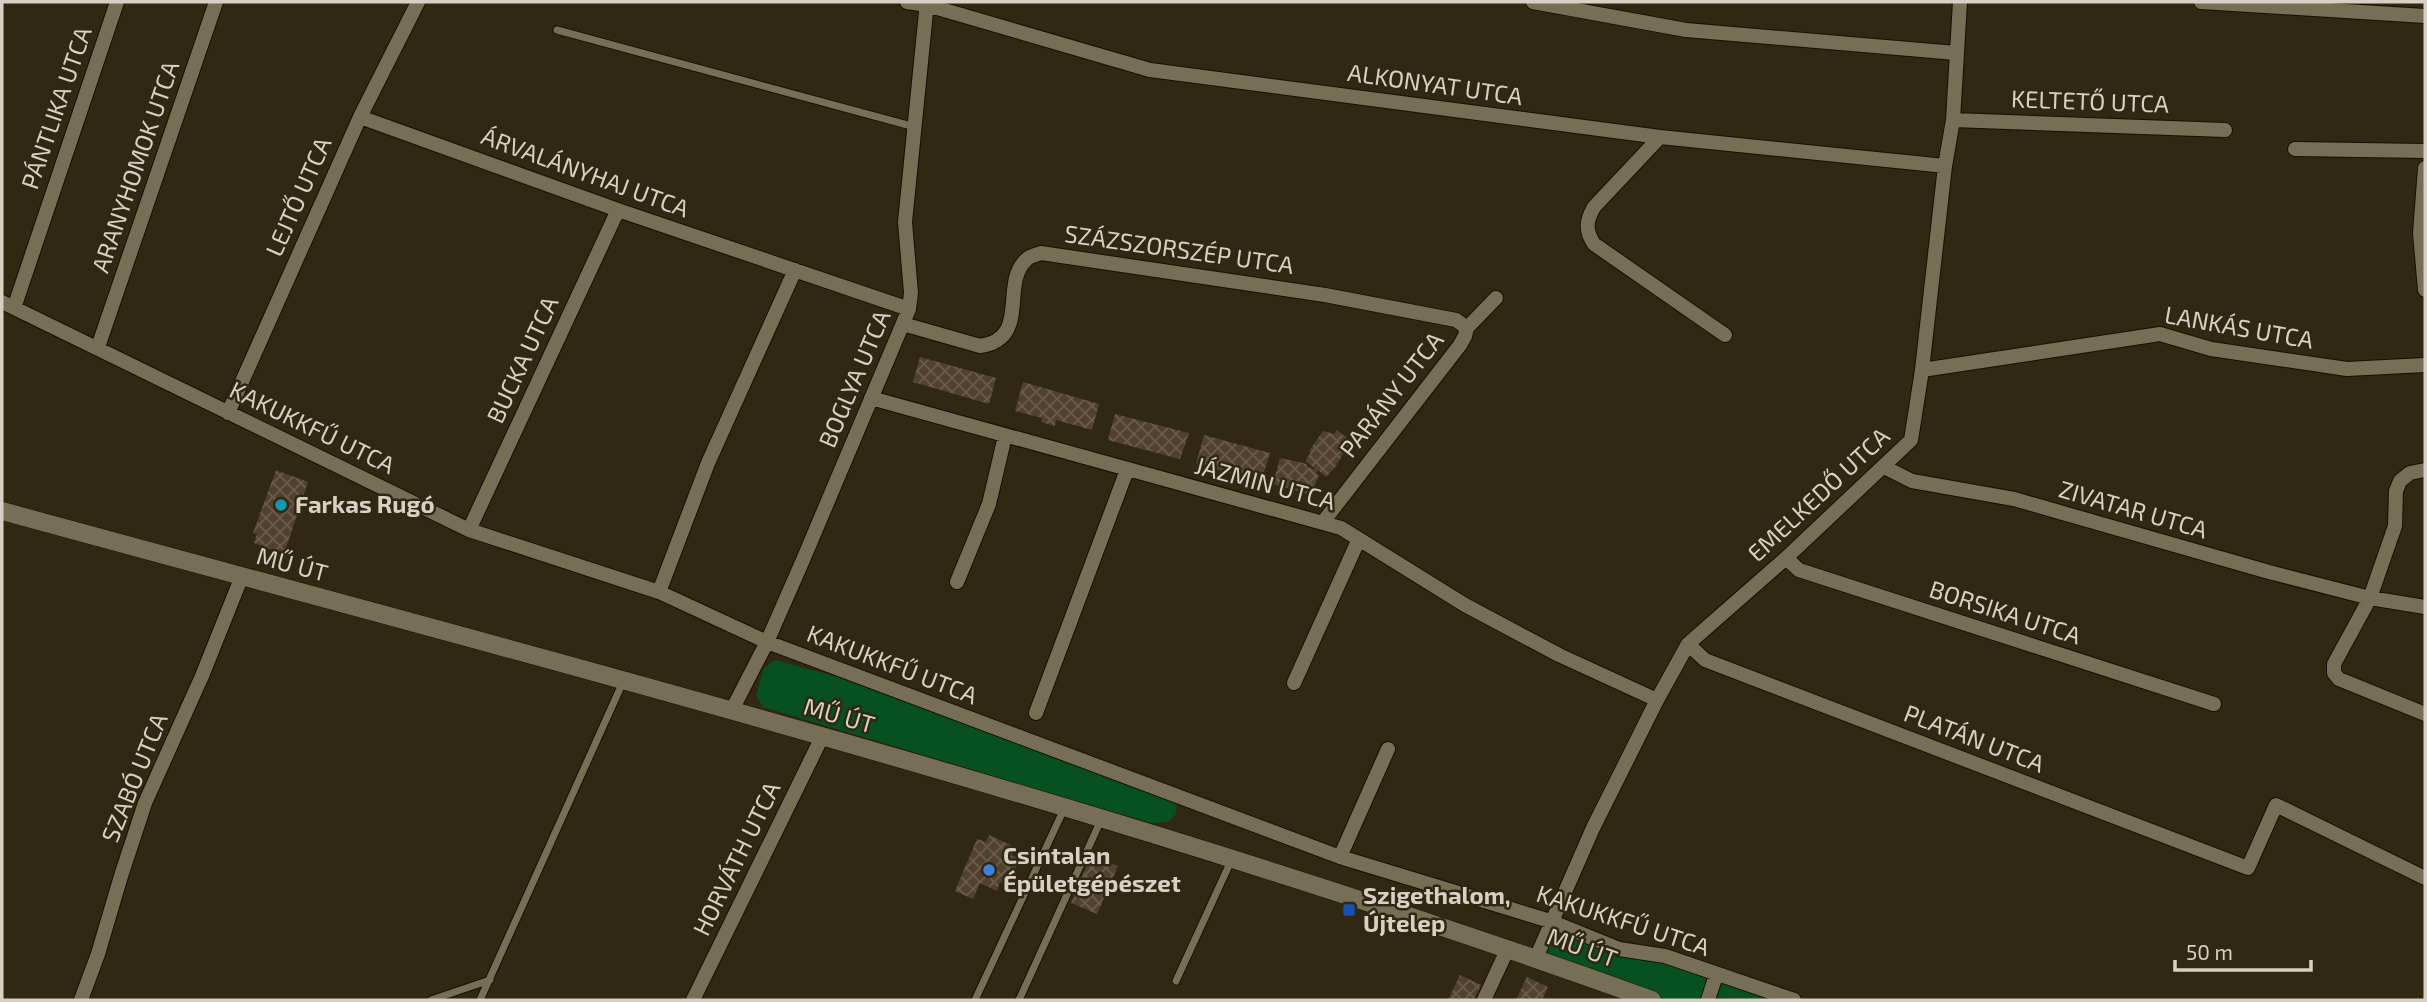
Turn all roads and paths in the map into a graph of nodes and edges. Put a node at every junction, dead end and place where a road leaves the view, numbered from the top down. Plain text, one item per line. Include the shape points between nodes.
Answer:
1 (117, 2) edge
2 (216, 2) edge
3 (418, 2) edge
4 (906, 2) edge
5 (1533, 2) edge
6 (1961, 2) edge
7 (2201, 2) edge
8 (927, 4) edge
9 (2425, 16) edge
10 (556, 30) dead end
11 (1956, 53) junction
12 (360, 117) junction
13 (1953, 120) junction
14 (915, 127) junction
15 (2225, 130) dead end
16 (1660, 137) junction
17 (2295, 149) dead end
18 (2425, 151) edge
19 (1945, 166) junction
20 (2425, 168) edge
21 (618, 210) junction
22 (795, 270) junction
23 (2425, 290) edge
24 (1496, 298) dead end
25 (8, 305) edge
26 (909, 309) junction
27 (903, 324) junction
28 (1467, 328) junction
29 (1725, 335) dead end
30 (99, 347) junction
31 (2425, 365) edge
32 (1922, 370) junction
33 (871, 398) junction
34 (228, 413) junction
35 (1006, 436) junction
36 (1884, 467) junction
37 (1127, 470) junction
38 (2425, 470) edge
39 (2, 511) edge
40 (1323, 522) junction
41 (469, 530) junction
42 (1358, 541) junction
43 (1786, 558) junction
44 (242, 576) junction
45 (957, 582) dead end
46 (659, 592) junction
47 (2370, 598) junction
48 (2425, 607) edge
49 (766, 642) junction
50 (1688, 644) junction
51 (624, 681) junction
52 (1294, 683) dead end
53 (1657, 700) junction
54 (2214, 704) dead end
55 (732, 710) junction
56 (1036, 713) dead end
57 (2425, 714) edge
58 (822, 737) junction
59 (1388, 749) dead end
60 (1065, 808) junction
61 (1101, 820) junction
62 (1340, 857) junction
63 (1231, 860) junction
64 (2425, 878) edge
65 (1550, 921) junction
66 (1508, 948) junction
67 (1536, 958) junction
68 (1716, 975) junction
69 (489, 980) junction
70 (1176, 981) dead end
71 (81, 1000) edge
72 (431, 1000) edge
73 (480, 1000) edge
74 (693, 1000) edge
75 (975, 1000) edge
76 (1019, 1000) edge
77 (1484, 1000) edge
78 (1647, 1000) edge
79 (1708, 1000) edge
80 (1794, 1000) edge

1 - 25 street, PÁNTLIKA UTCA
2 - 30 street, ARANYHOMOK UTCA
3 - 12 street, LEJTŐ UTCA
4 - 8 street, ALKONYAT UTCA
5 - 11 street via 1686,30
6 - 11 street, EMELKEDŐ UTCA
7 - 9 street
8 - 14 street, BOGLYA UTCA
8 - 16 street, ALKONYAT UTCA via 1150,70
10 - 14 lane
11 - 13 street, EMELKEDŐ UTCA
12 - 21 street, ÁRVALÁNYHAJ UTCA
12 - 34 street, LEJTŐ UTCA
13 - 15 street, KELTETŐ UTCA
13 - 19 street, EMELKEDŐ UTCA
14 - 26 street, BOGLYA UTCA via 905,222
16 - 19 street, ALKONYAT UTCA
16 - 29 street via 1594,207 1587,228 1594,244
17 - 18 street
19 - 32 street, EMELKEDŐ UTCA
20 - 23 street via 2420,233
21 - 22 street, ÁRVALÁNYHAJ UTCA
21 - 41 street, BUCKA UTCA
22 - 26 street, ÁRVALÁNYHAJ UTCA
22 - 46 street via 708,463
24 - 28 street, PARÁNY UTCA
25 - 30 street, KAKUKKFŰ UTCA
26 - 27 street, BOGLYA UTCA
27 - 28 street, SZÁZSZORSZÉP UTCA via 991,344 1003,337 1009,325 1019,269 1027,258 1041,253 1325,295 1456,320
27 - 33 street, BOGLYA UTCA
28 - 40 street, PARÁNY UTCA via 1460,345
30 - 34 street, KAKUKKFŰ UTCA
31 - 32 street, LANKÁS UTCA via 2347,369 2211,349 2160,334
32 - 36 street, EMELKEDŐ UTCA via 1911,440
33 - 35 street, JÁZMIN UTCA
33 - 49 street, BOGLYA UTCA
34 - 41 street, KAKUKKFŰ UTCA
35 - 37 street, JÁZMIN UTCA
35 - 45 street via 989,504
36 - 43 street, EMELKEDŐ UTCA
36 - 47 street, ZIVATAR UTCA via 1912,481 2014,499
37 - 40 street, JÁZMIN UTCA
37 - 56 street
38 - 47 street via 2400,481 2395,526
39 - 44 street, MŰ ÚT
40 - 42 street, JÁZMIN UTCA
41 - 46 street, KAKUKKFŰ UTCA
42 - 52 street
42 - 53 street, JÁZMIN UTCA via 1559,655
43 - 50 street, EMELKEDŐ UTCA
43 - 54 street, BORSIKA UTCA via 1799,570
44 - 51 street, MŰ ÚT
44 - 71 street, SZABÓ UTCA via 145,803
46 - 49 street, KAKUKKFŰ UTCA
47 - 48 street, ZIVATAR UTCA
47 - 57 street via 2334,664 2334,673
49 - 55 street, BOGLYA UTCA
49 - 62 street, KAKUKKFŰ UTCA
50 - 53 street, EMELKEDŐ UTCA
50 - 64 street, PLATÁN UTCA via 1705,660 2248,868 2276,805
51 - 55 street, MŰ ÚT
51 - 69 lane
53 - 65 street, EMELKEDŐ UTCA
55 - 58 street, MŰ ÚT
58 - 60 street, MŰ ÚT
58 - 74 street, HORVÁTH UTCA
59 - 62 street
60 - 61 street, MŰ ÚT
60 - 75 lane
61 - 63 street, MŰ ÚT
61 - 76 lane
62 - 65 street, KAKUKKFŰ UTCA
63 - 66 street, MŰ ÚT
63 - 70 lane
65 - 67 street, EMELKEDŐ UTCA
65 - 68 street, KAKUKKFŰ UTCA via 1619,949 1665,956
66 - 67 street, MŰ ÚT
66 - 77 street
67 - 78 street, MŰ ÚT
68 - 79 street
68 - 80 street, KAKUKKFŰ UTCA
69 - 72 lane
69 - 73 lane

